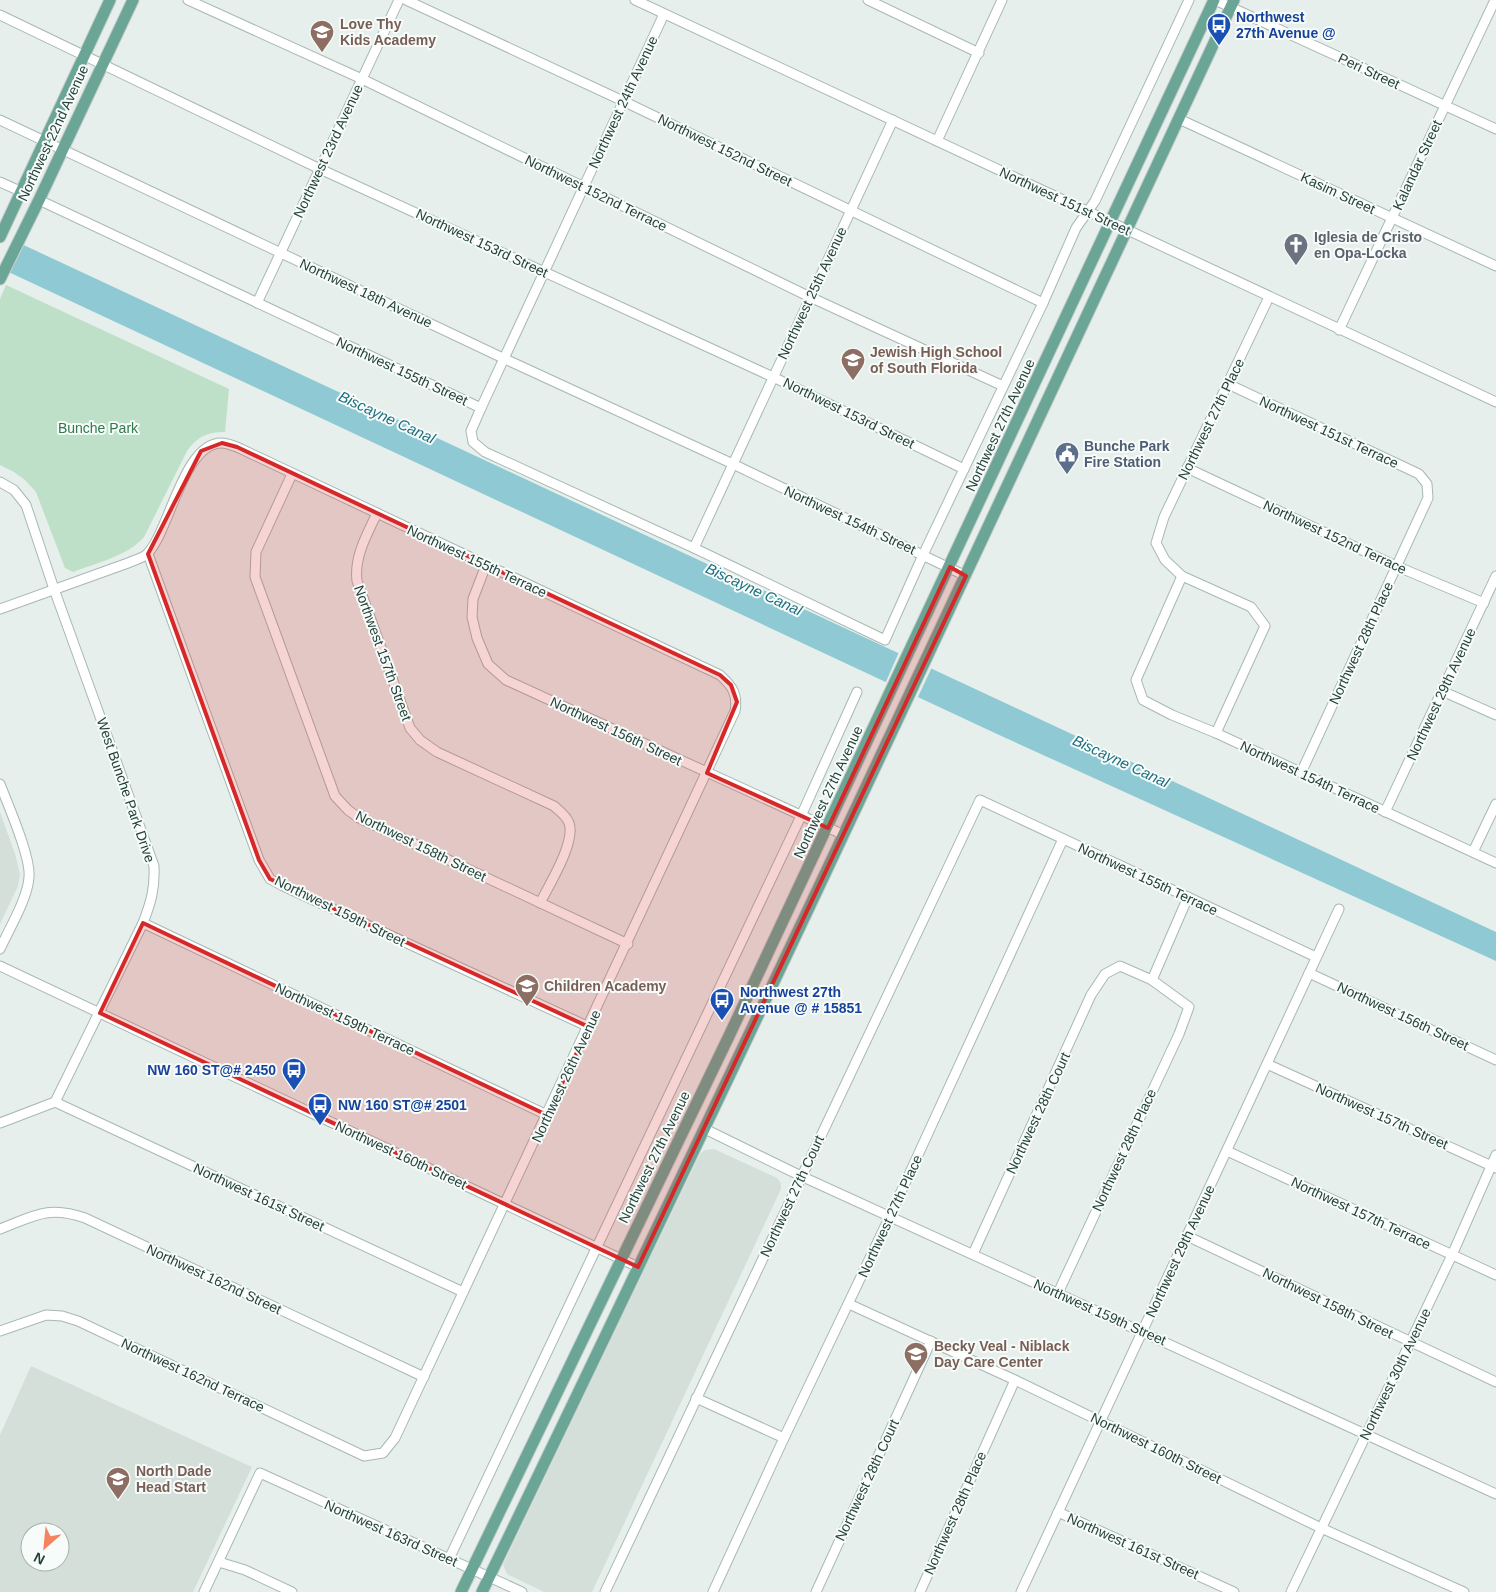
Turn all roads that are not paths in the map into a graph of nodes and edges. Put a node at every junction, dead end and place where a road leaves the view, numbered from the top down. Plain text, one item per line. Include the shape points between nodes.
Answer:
1 (110, 0) edge
2 (133, 0) edge
3 (188, 0) edge
4 (399, 0) edge
5 (406, 0) edge
6 (635, 0) edge
7 (868, 0) edge
8 (1002, 0) edge
9 (1189, 0) edge
10 (1215, 0) edge
11 (1495, 0) edge
12 (1233, 4) edge
13 (664, 14) junction
14 (0, 15) edge
15 (979, 53) junction
16 (84, 55) junction
17 (103, 63) junction
18 (362, 79) junction
19 (623, 102) junction
20 (1445, 106) junction
21 (1179, 119) junction
22 (0, 120) edge
23 (893, 120) junction
24 (1496, 129) edge
25 (44, 141) junction
26 (938, 141) junction
27 (62, 149) junction
28 (320, 169) junction
29 (0, 182) edge
30 (584, 188) junction
31 (20, 191) junction
32 (40, 200) junction
33 (850, 210) junction
34 (1088, 212) junction
35 (1392, 218) junction
36 (1110, 223) junction
37 (1128, 231) junction
38 (1, 234) edge
39 (281, 253) junction
40 (1496, 266) edge
41 (544, 272) junction
42 (0, 278) edge
43 (1269, 297) junction
44 (810, 298) junction
45 (258, 303) junction
46 (1043, 303) junction
47 (1339, 330) junction
48 (505, 359) junction
49 (773, 377) junction
50 (1228, 384) junction
51 (1003, 386) junction
52 (1496, 402) edge
53 (481, 408) junction
54 (1015, 428) junction
55 (1031, 436) junction
56 (733, 464) junction
57 (1187, 468) junction
58 (964, 469) junction
59 (292, 474) junction
60 (0, 482) edge
61 (1428, 484) joint
62 (377, 513) junction
63 (694, 548) junction
64 (148, 554) junction
65 (923, 555) junction
66 (486, 565) junction
67 (1396, 566) junction
68 (950, 568) junction
69 (966, 576) junction
70 (1182, 576) junction
71 (1496, 576) edge
72 (54, 589) junction
73 (1484, 603) junction
74 (0, 609) edge
75 (885, 640) joint
76 (1442, 691) junction
77 (857, 692) dead end
78 (736, 694) joint
79 (1496, 715) edge
80 (1216, 733) junction
81 (707, 773) junction
82 (1301, 773) junction
83 (0, 784) edge
84 (980, 800) joint
85 (1496, 804) edge
86 (1385, 812) junction
87 (801, 816) junction
88 (828, 828) junction
89 (844, 836) junction
90 (1063, 839) junction
91 (1473, 852) junction
92 (1496, 863) edge
93 (1188, 898) junction
94 (540, 903) junction
95 (1339, 910) dead end
96 (142, 923) junction
97 (628, 944) junction
98 (0, 949) edge
99 (1316, 957) junction
100 (0, 966) edge
101 (1309, 973) junction
102 (1152, 980) junction
103 (100, 1013) junction
104 (589, 1027) junction
105 (729, 1036) junction
106 (1496, 1060) edge
107 (1267, 1064) junction
108 (55, 1102) junction
109 (547, 1115) junction
110 (0, 1123) edge
111 (705, 1129) junction
112 (1227, 1150) junction
113 (1496, 1155) edge
114 (1494, 1167) edge
115 (801, 1176) junction
116 (506, 1204) junction
117 (890, 1216) junction
118 (0, 1229) edge
119 (1187, 1236) junction
120 (596, 1246) junction
121 (973, 1254) junction
122 (1452, 1255) junction
123 (621, 1259) junction
124 (638, 1267) junction
125 (1496, 1275) edge
126 (463, 1292) junction
127 (1058, 1293) junction
128 (849, 1304) junction
129 (0, 1331) edge
130 (1143, 1331) junction
131 (931, 1341) junction
132 (1410, 1343) junction
133 (424, 1378) junction
134 (1015, 1380) junction
135 (1496, 1382) edge
136 (696, 1398) junction
137 (1100, 1422) junction
138 (1366, 1434) junction
139 (784, 1438) junction
140 (528, 1452) junction
141 (383, 1453) joint
142 (545, 1460) junction
143 (1496, 1494) edge
144 (1058, 1512) junction
145 (1320, 1528) junction
146 (449, 1559) junction
147 (219, 1562) junction
148 (472, 1569) junction
149 (489, 1577) junction
150 (204, 1592) edge
151 (292, 1592) edge
152 (461, 1592) edge
153 (482, 1592) edge
154 (522, 1592) edge
155 (605, 1592) edge
156 (714, 1592) edge
157 (816, 1592) edge
158 (920, 1592) edge
159 (1021, 1592) edge
160 (1234, 1592) edge
161 (1291, 1592) edge
162 (1464, 1592) edge

1 - 16 main road, Northwest 22nd Avenue
2 - 17 main road, Northwest 22nd Avenue
3 - 18 street, Northwest 152nd Terrace
4 - 18 street, Northwest 23rd Avenue
5 - 19 street, Northwest 152nd Street
6 - 13 street, Northwest 151st Street
7 - 15 street
8 - 15 street
9 - 34 street, Northwest 27th Avenue
10 - 12 street, Peri Street
10 - 36 main road, Northwest 27th Avenue
11 - 20 street, Kalandar Street
12 - 20 street, Peri Street
12 - 21 main road
13 - 19 street, Northwest 24th Avenue
13 - 23 street, Northwest 151st Street
14 - 16 street, Northwest 153rd Street
15 - 26 street
16 - 17 street, Northwest 153rd Street
16 - 25 main road, Northwest 22nd Avenue
17 - 27 main road, Northwest 22nd Avenue
17 - 28 street, Northwest 153rd Street
18 - 28 street, Northwest 23rd Avenue
18 - 30 street, Northwest 152nd Terrace
19 - 30 street, Northwest 24th Avenue
19 - 33 street, Northwest 152nd Street
20 - 24 street, Peri Street
20 - 35 street, Kalandar Street
21 - 35 street, Kasim Street
21 - 37 main road
22 - 25 street, Northwest 18th Avenue
23 - 26 street, Northwest 151st Street
23 - 33 street, Northwest 25th Avenue
25 - 27 street, Northwest 18th Avenue
25 - 31 main road, Northwest 22nd Avenue
26 - 34 street, Northwest 151st Street
27 - 32 main road, Northwest 22nd Avenue
27 - 39 street, Northwest 18th Avenue
28 - 39 street, Northwest 23rd Avenue
28 - 41 street, Northwest 153rd Street
29 - 31 street
30 - 41 street, Northwest 24th Avenue
30 - 44 street, Northwest 152nd Terrace
31 - 38 main road, Northwest 22nd Avenue
32 - 42 main road, Northwest 22nd Avenue
32 - 45 street, Northwest 155th Street
33 - 44 street, Northwest 25th Avenue
33 - 46 street, Northwest 152nd Street
34 - 36 street, Northwest 151st Street
34 - 46 street, Northwest 27th Avenue via 1076,228
35 - 40 street, Kasim Street
35 - 47 street, Kalandar Street
36 - 37 street, Northwest 151st Street
36 - 54 main road, Northwest 27th Avenue
37 - 43 street, Northwest 151st Street
37 - 55 main road
39 - 45 street, Northwest 23rd Avenue
39 - 48 street, Northwest 18th Avenue
41 - 48 street, Northwest 24th Avenue
41 - 49 street, Northwest 153rd Street
43 - 47 street, Northwest 151st Street
43 - 50 street, Northwest 27th Place
44 - 49 street, Northwest 25th Avenue
44 - 51 street, Northwest 152nd Terrace
45 - 53 street, Northwest 155th Street
46 - 51 street, Northwest 27th Avenue
47 - 52 street, Northwest 151st Street
48 - 53 street, Northwest 24th Avenue
48 - 56 street, Northwest 18th Avenue
49 - 56 street, Northwest 25th Avenue
49 - 58 street, Northwest 153rd Street
50 - 57 street, Northwest 27th Place
50 - 61 street, Northwest 151st Terrace via 1419,474
51 - 58 street, Northwest 27th Avenue
53 - 63 street, Northwest 155th Street via 471,431 473,442 485,452
54 - 55 main road
54 - 68 main road, Northwest 27th Avenue
55 - 69 main road
56 - 63 street, Northwest 25th Avenue
56 - 65 street, Northwest 154th Street
57 - 67 street, Northwest 152nd Terrace
57 - 70 street, Northwest 27th Place via 1164,517 1156,543 1165,560
58 - 65 street, Northwest 27th Avenue
59 - 62 street, Northwest 155th Terrace
59 - 64 street, Northwest 155th Terrace via 237,447 222,443 210,446 201,451 192,463
59 - 94 street, Northwest 158th Street via 256,552 256,577 335,796 359,818
60 - 72 street, West Bunche Park Drive via 14,490 26,505
61 - 67 street, Northwest 28th Place via 1428,498
62 - 66 street, Northwest 155th Terrace
62 - 94 street, Northwest 157th Street via 355,568 410,728 437,752 554,806 570,824 565,852
63 - 75 street, Northwest 155th Street
64 - 72 street
64 - 104 street, Northwest 159th Street via 258,860 270,879
65 - 68 street, Northwest 154th Street
65 - 75 street, Northwest 27th Avenue
66 - 78 street, Northwest 155th Terrace via 720,675
66 - 81 street, Northwest 156th Street via 473,599 472,617 488,664 506,680
67 - 73 street, Northwest 152nd Terrace
67 - 82 street, Northwest 28th Place
68 - 69 street, Northwest 154th Street
68 - 88 main road, Northwest 27th Avenue
69 - 89 main road
70 - 80 street, Northwest 154th Terrace via 1136,680 1143,700
70 - 80 street via 1251,607 1264,626
71 - 73 street, Northwest 29th Avenue
72 - 74 street
72 - 96 street, West Bunche Park Drive via 154,866 151,903
73 - 76 street, Northwest 29th Avenue
76 - 79 street
76 - 86 street, Northwest 29th Avenue
77 - 87 street, Northwest 27th Avenue
78 - 81 street, Northwest 26th Avenue via 735,711
80 - 82 street, Northwest 154th Terrace
81 - 87 street, Northwest 156th Street
81 - 97 street, Northwest 26th Avenue
82 - 86 street, Northwest 154th Terrace
83 - 98 street via 30,876
84 - 90 street, Northwest 155th Terrace
84 - 115 street, Northwest 27th Court
85 - 91 street
86 - 91 street, Northwest 154th Terrace
87 - 88 street, Northwest 156th Street
87 - 120 street, Northwest 27th Avenue
88 - 89 street, Northwest 156th Street
88 - 105 main road, Northwest 27th Avenue
89 - 111 main road
90 - 93 street, Northwest 155th Terrace
90 - 117 street, Northwest 27th Place
91 - 92 street, Northwest 154th Terrace
93 - 99 street, Northwest 155th Terrace
93 - 102 street
94 - 97 street, Northwest 158th Street
95 - 99 street, Northwest 29th Avenue
96 - 103 street, West Bunche Park Drive
96 - 109 street, Northwest 159th Terrace
97 - 104 street, Northwest 26th Avenue
99 - 101 street, Northwest 29th Avenue
100 - 103 street, Northwest 160th Street
101 - 106 street, Northwest 156th Street
101 - 107 street, Northwest 29th Avenue
102 - 121 street, Northwest 28th Court via 1120,966 1105,974 1091,996
102 - 127 street, Northwest 28th Place via 1189,1007
103 - 108 street, West Bunche Park Drive
103 - 116 street, Northwest 160th Street
104 - 109 street, Northwest 26th Avenue
105 - 111 main road via 731,1046 700,1116
105 - 123 main road, Northwest 27th Avenue
107 - 112 street, Northwest 29th Avenue
107 - 114 street, Northwest 157th Street
108 - 110 street
108 - 126 street, Northwest 161st Street
109 - 116 street, Northwest 26th Avenue
111 - 115 street, Northwest 159th Street
111 - 124 main road
112 - 119 street, Northwest 29th Avenue
112 - 122 street, Northwest 157th Terrace
113 - 114 street, Northwest 30th Avenue
114 - 122 street, Northwest 30th Avenue
115 - 117 street, Northwest 159th Street
115 - 136 street, Northwest 27th Court
116 - 120 street, Northwest 160th Street
116 - 126 street, Northwest 26th Avenue
117 - 121 street, Northwest 159th Street
117 - 128 street, Northwest 27th Place
118 - 133 street, Northwest 162nd Street via 43,1213 68,1212
119 - 130 street, Northwest 29th Avenue
119 - 132 street, Northwest 158th Street
120 - 123 street, Northwest 160th Street
120 - 146 street, Northwest 27th Avenue
121 - 127 street, Northwest 159th Street
122 - 125 street, Northwest 157th Terrace
122 - 132 street, Northwest 30th Avenue
123 - 124 street, Northwest 160th Street
123 - 140 main road, Northwest 27th Avenue
124 - 142 main road
126 - 133 street, Northwest 26th Avenue
127 - 130 street, Northwest 159th Street
128 - 131 street, Northwest 160th Street
128 - 139 street, Northwest 27th Place
129 - 141 street, Northwest 162nd Terrace via 46,1315 78,1321 364,1456
130 - 137 street, Northwest 29th Avenue
130 - 138 street, Northwest 159th Street
131 - 134 street, Northwest 160th Street
131 - 157 street, Northwest 28th Court
132 - 135 street, Northwest 158th Street
132 - 138 street, Northwest 30th Avenue
133 - 141 street, Northwest 26th Avenue via 395,1438
134 - 137 street, Northwest 160th Street
134 - 158 street, Northwest 28th Place
136 - 139 street
136 - 155 street, Northwest 27th Court
137 - 144 street, Northwest 29th Avenue
137 - 145 street, Northwest 160th Street
138 - 143 street, Northwest 159th Street
138 - 145 street, Northwest 30th Avenue
139 - 156 street, Northwest 27th Place
140 - 142 main road
140 - 148 main road, Northwest 27th Avenue
142 - 149 main road
144 - 159 street, Northwest 29th Avenue
144 - 160 street, Northwest 161st Street
145 - 161 street, Northwest 30th Avenue
145 - 162 street, Northwest 160th Street
146 - 147 street, Northwest 163rd Street via 260,1473
146 - 148 street, Northwest 163rd Street
147 - 150 street
147 - 151 street
148 - 149 street, Northwest 163rd Street
148 - 152 main road, Northwest 27th Avenue
149 - 153 main road
149 - 154 street, Northwest 163rd Street

